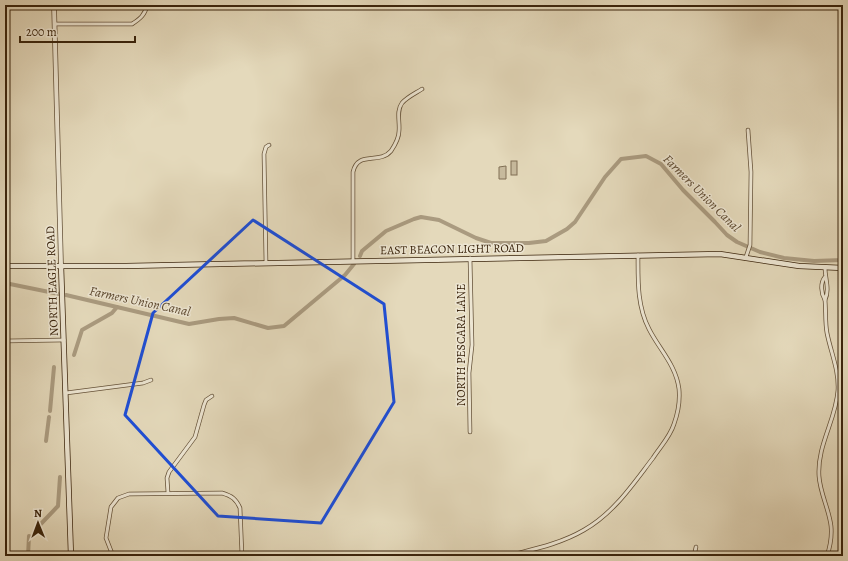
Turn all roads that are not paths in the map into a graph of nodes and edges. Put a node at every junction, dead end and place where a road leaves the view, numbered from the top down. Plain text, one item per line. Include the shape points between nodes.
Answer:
1 (54, 5) edge
2 (148, 5) edge
3 (55, 24) junction
4 (422, 89) dead end
5 (748, 130) dead end
6 (269, 145) dead end
7 (638, 255) junction
8 (746, 257) junction
9 (470, 258) junction
10 (353, 261) junction
11 (266, 263) junction
12 (61, 265) junction
13 (5, 266) edge
14 (825, 268) junction
15 (843, 268) edge
16 (64, 340) junction
17 (5, 342) edge
18 (152, 380) dead end
19 (66, 393) junction
20 (212, 396) dead end
21 (470, 432) dead end
22 (168, 494) junction
23 (696, 547) dead end
24 (71, 556) edge
25 (113, 556) edge
26 (242, 556) edge
27 (507, 556) edge
28 (694, 556) edge
29 (827, 556) edge

1 - 3 street, NORTH EAGLE ROAD
2 - 3 street via 146,12 132,24
3 - 12 street, NORTH EAGLE ROAD
4 - 10 street via 401,105 398,138 387,154 381,158 365,159 354,167
5 - 8 street via 751,172 749,247
6 - 11 street via 264,154
7 - 8 main road, EAST BEACON LIGHT ROAD via 720,254
7 - 9 main road, EAST BEACON LIGHT ROAD
7 - 27 street via 642,310 649,328 674,369 679,389 674,426 624,497 586,530 563,541
8 - 14 main road, EAST BEACON LIGHT ROAD
9 - 10 main road, EAST BEACON LIGHT ROAD
9 - 21 street, NORTH PESCARA LANE
10 - 11 main road, EAST BEACON LIGHT ROAD
11 - 12 main road, EAST BEACON LIGHT ROAD
12 - 13 main road, EAST BEACON LIGHT ROAD
12 - 16 main road, NORTH EAGLE ROAD
14 - 15 main road, EAST BEACON LIGHT ROAD
14 - 29 street via 822,296 825,300 826,328 838,372 835,407 822,444 819,463 822,494 832,532
16 - 17 street
16 - 19 main road, NORTH EAGLE ROAD
18 - 19 street
19 - 24 main road, NORTH EAGLE ROAD
20 - 22 street via 206,400 193,440 169,472
22 - 25 street via 129,494 118,498 111,508 106,532
22 - 26 street via 222,493 237,501 240,508
23 - 28 street

